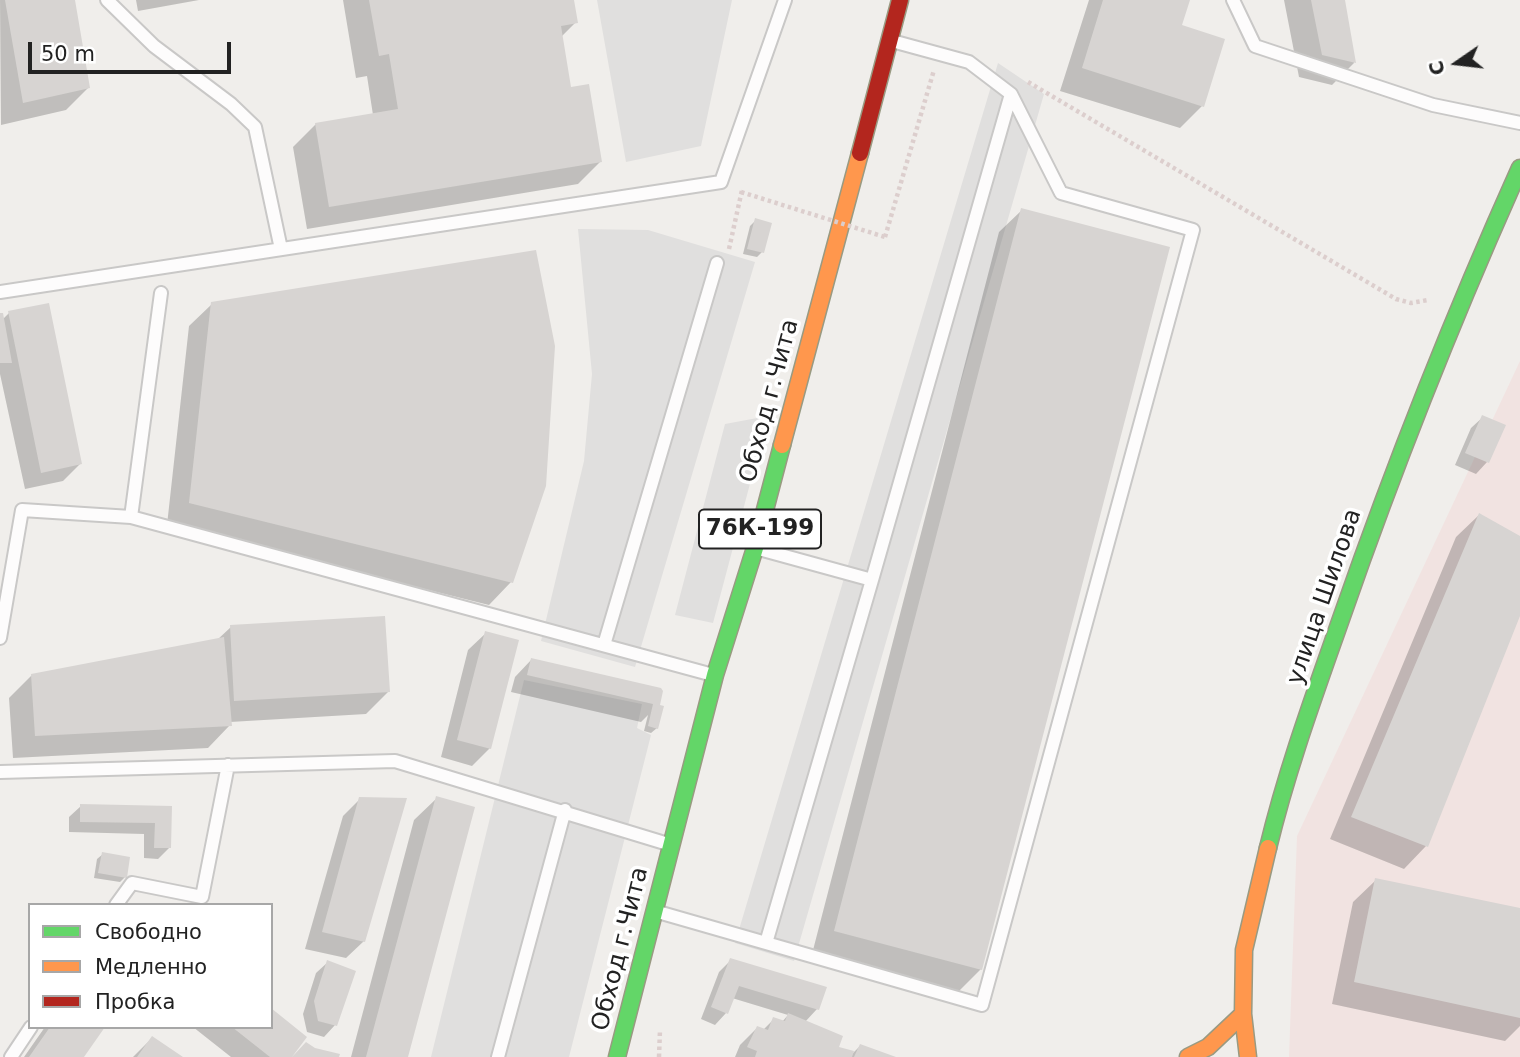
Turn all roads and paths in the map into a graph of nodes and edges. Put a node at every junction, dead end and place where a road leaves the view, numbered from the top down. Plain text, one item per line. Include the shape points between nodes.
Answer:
1 (107, 0) edge
2 (785, 0) edge
3 (900, 0) edge
4 (1233, 0) edge
5 (889, 40) junction
6 (938, 54) junction
7 (1023, 79) dead end
8 (1011, 94) junction
9 (1520, 122) edge
10 (1520, 169) edge
11 (730, 248) dead end
12 (281, 249) junction
13 (717, 263) dead end
14 (0, 292) edge
15 (160, 293) dead end
16 (1433, 297) dead end
17 (131, 517) junction
18 (755, 548) junction
19 (872, 580) junction
20 (0, 638) edge
21 (604, 645) junction
22 (715, 675) junction
23 (228, 765) junction
24 (0, 772) edge
25 (565, 810) junction
26 (671, 845) junction
27 (117, 903) edge
28 (654, 911) junction
29 (766, 943) junction
30 (1242, 1014) junction
31 (31, 1029) edge
32 (11, 1057) edge
33 (498, 1057) edge
34 (617, 1057) edge
35 (1188, 1057) edge
36 (1248, 1057) edge

1 - 12 lane via 154,46 255,127
2 - 12 lane via 721,181
3 - 5 main road, Обход г.Чита / 76К-199
4 - 9 lane via 1255,46 1433,105
5 - 6 lane
5 - 18 main road, Обход г.Чита / 76К-199
6 - 8 lane via 969,62
6 - 11 path, bridge via 885,237 741,192
7 - 16 path via 1395,299 1411,303
8 - 19 lane
8 - 29 lane via 1061,193 1193,230 982,1005
10 - 30 main road, улица Шилова via 1474,270 1385,493 1282,789 1244,950
12 - 14 lane
13 - 21 lane
15 - 17 lane
17 - 20 lane via 22,510
17 - 21 lane
18 - 19 lane
18 - 22 main road, Обход г.Чита / 76К-199
19 - 29 lane
21 - 22 lane
22 - 26 main road, Обход г.Чита / 76К-199
23 - 24 lane
23 - 25 lane via 395,761
23 - 27 lane via 202,897 132,883
25 - 26 lane
25 - 33 lane
26 - 28 main road, Обход г.Чита / 76К-199
28 - 29 lane
28 - 34 main road, Обход г.Чита / 76К-199
30 - 35 main road via 1208,1047
30 - 36 main road, улица Шилова
31 - 32 lane

